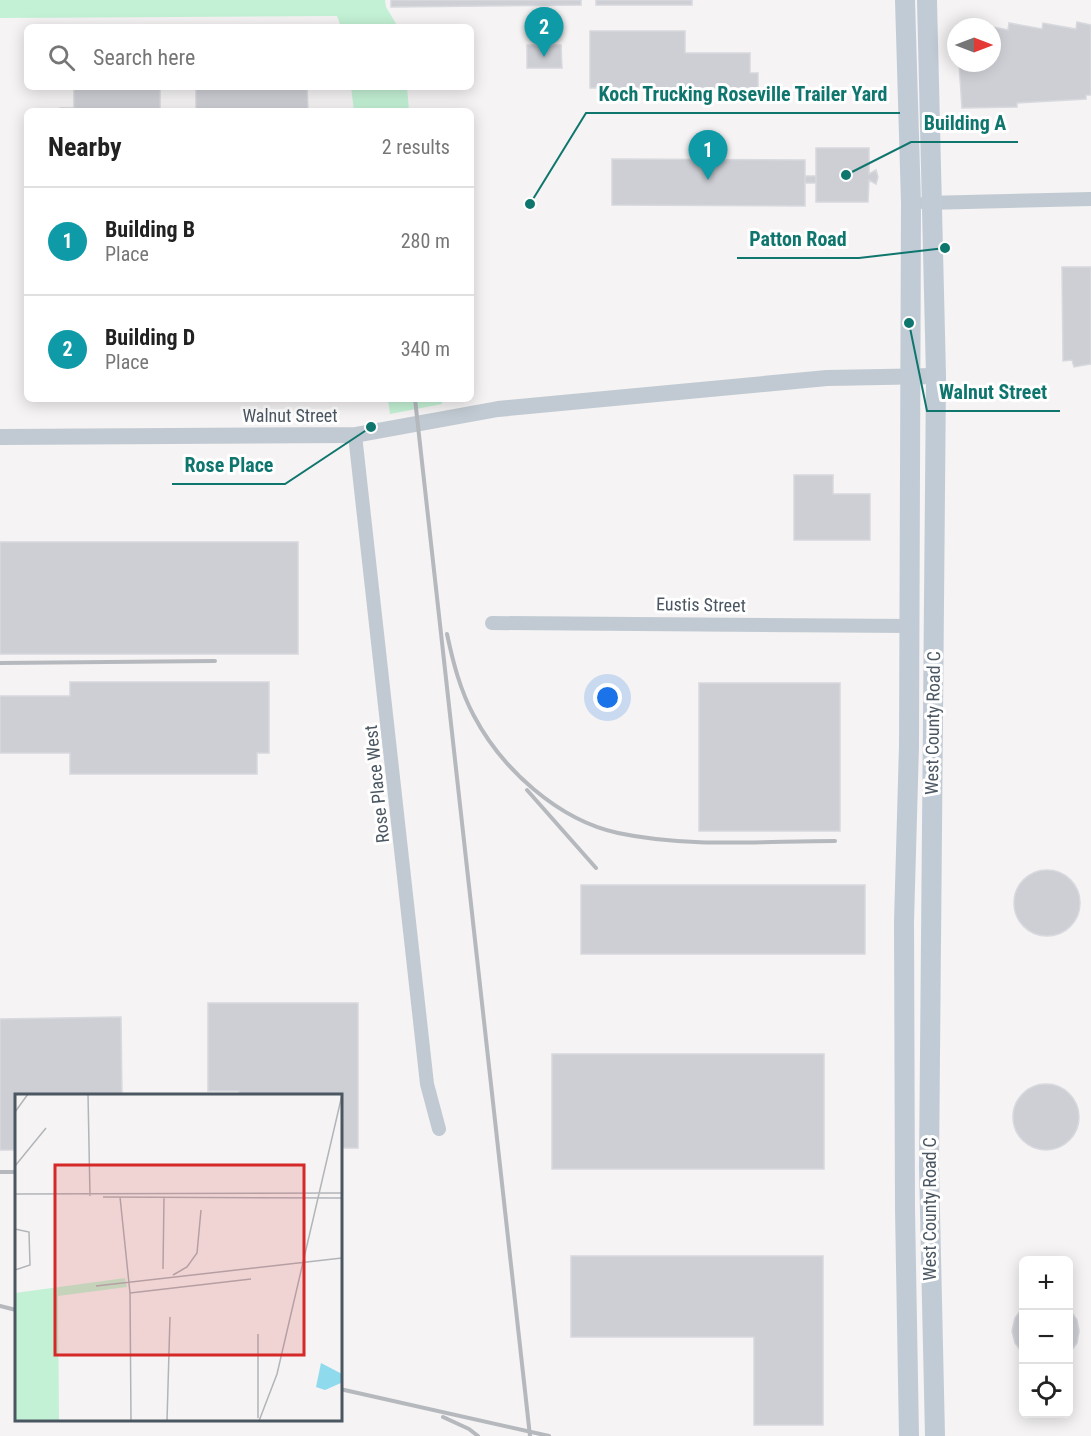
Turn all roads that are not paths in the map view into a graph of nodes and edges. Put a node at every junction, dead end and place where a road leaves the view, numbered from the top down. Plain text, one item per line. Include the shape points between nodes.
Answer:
1 (905, 5) edge
2 (927, 5) edge
3 (1091, 199) edge
4 (933, 202) junction
5 (911, 203) junction
6 (911, 375) junction
7 (936, 376) junction
8 (355, 435) junction
9 (0, 437) edge
10 (492, 623) dead end
11 (910, 626) junction
12 (439, 1129) dead end
13 (909, 1436) edge
14 (935, 1436) edge

1 - 5 main road, West County Road C
2 - 4 main road, West County Road C
3 - 4 street
4 - 5 street
4 - 7 main road, West County Road C
5 - 6 main road, West County Road C
6 - 7 street, Walnut Street
6 - 8 street, Walnut Street via 827,378 498,409
6 - 11 main road, West County Road C
7 - 14 main road, West County Road C via 929,1167
8 - 9 street, Walnut Street
8 - 12 street, Rose Place West via 427,1084
10 - 11 street, Eustis Street
11 - 13 main road, West County Road C via 904,922

